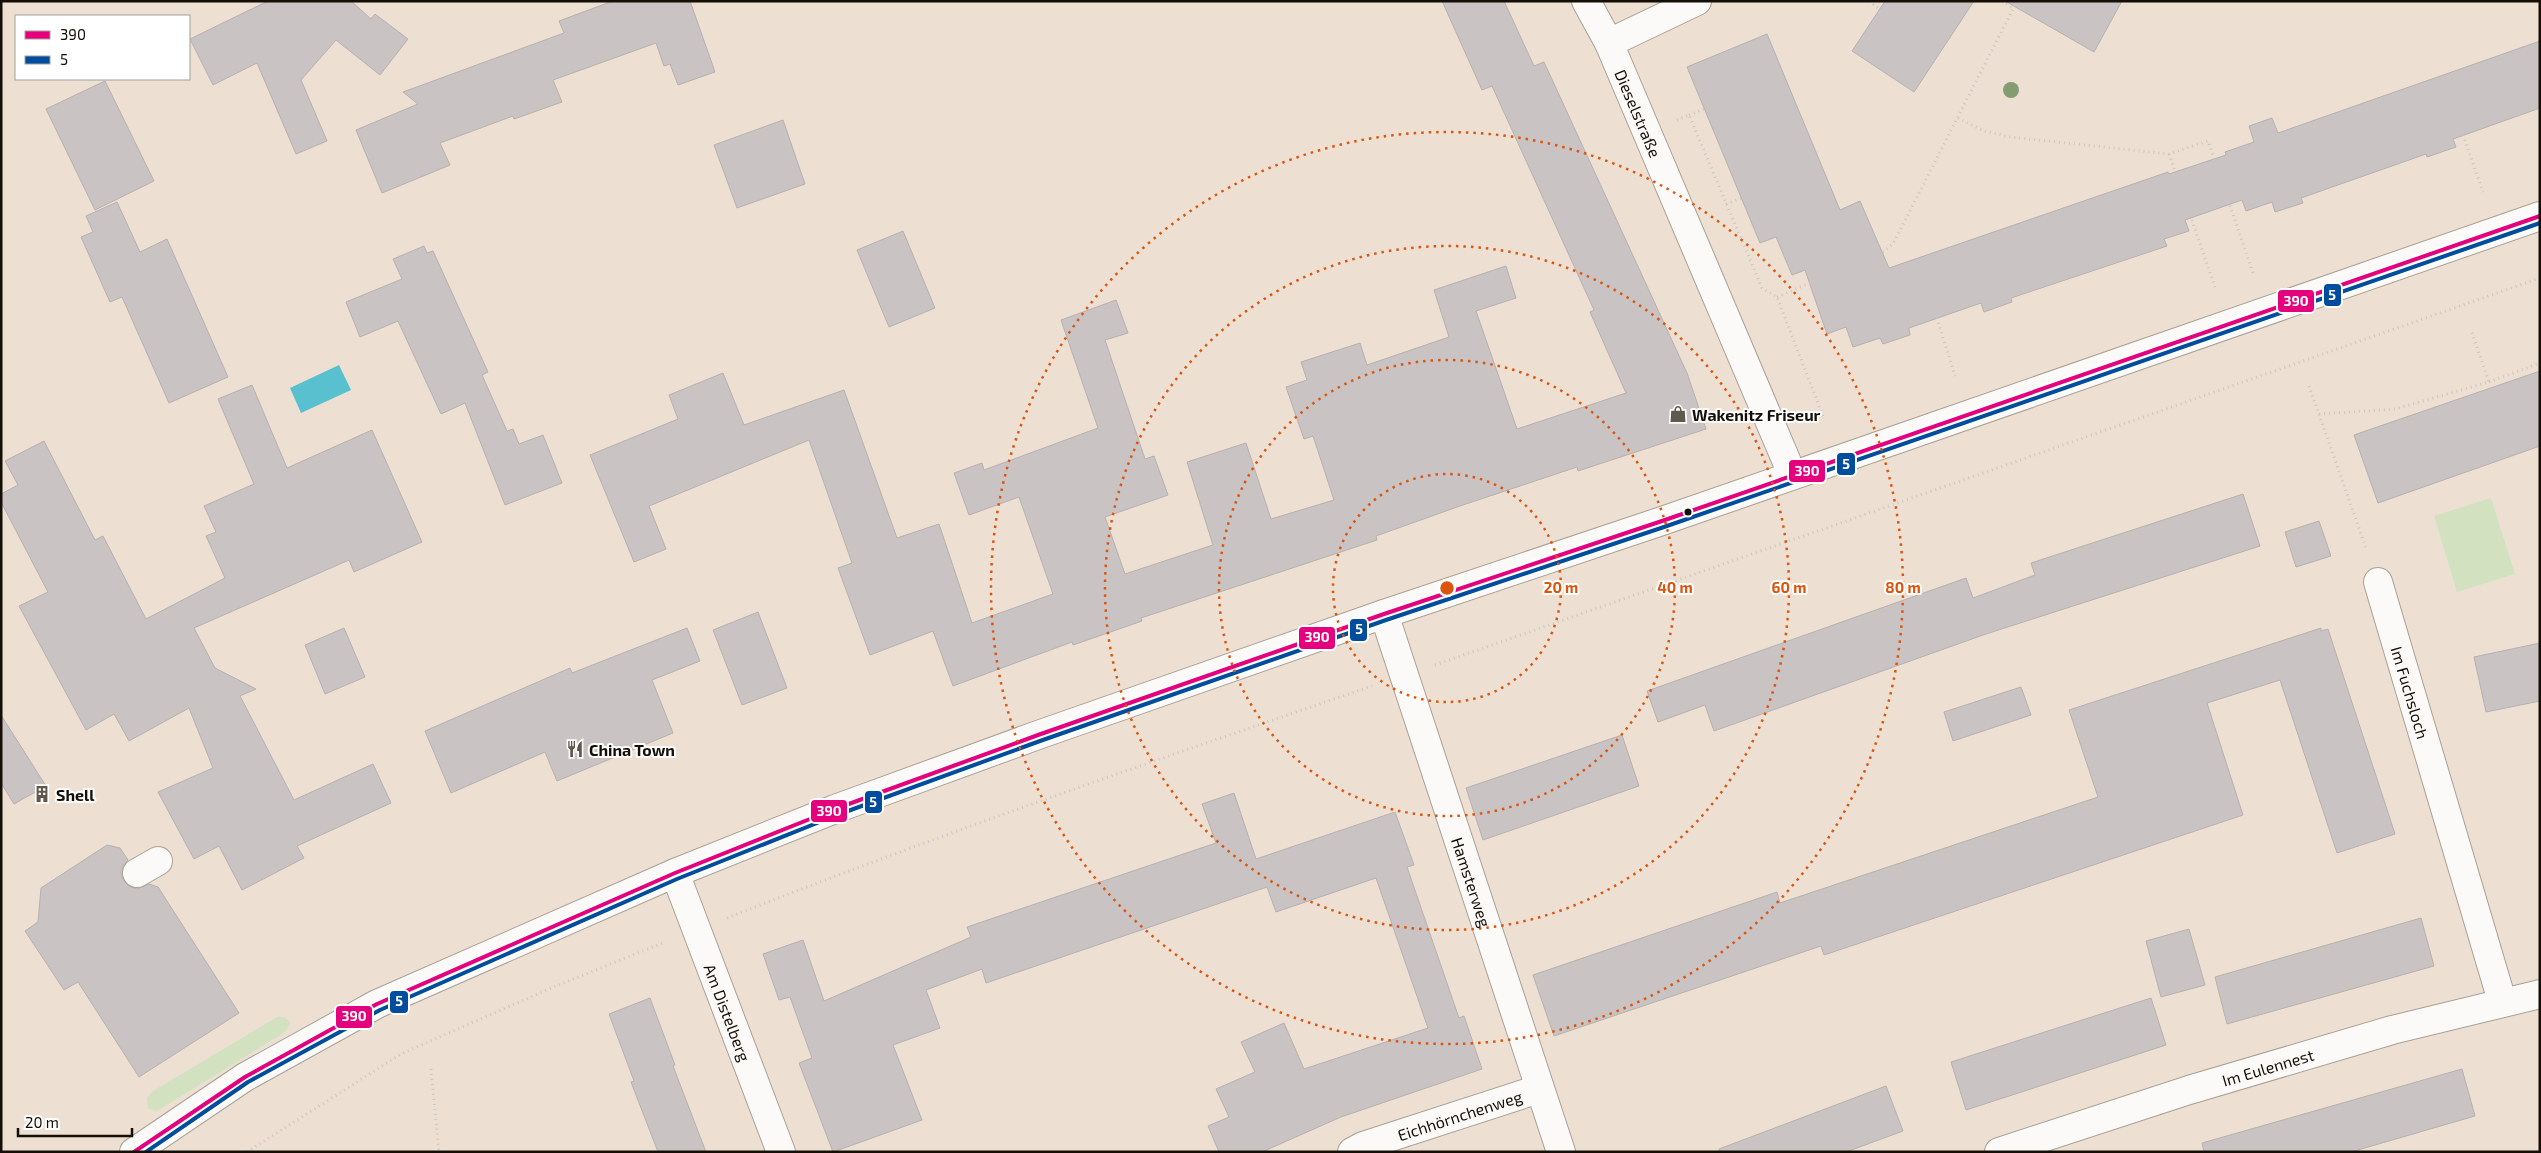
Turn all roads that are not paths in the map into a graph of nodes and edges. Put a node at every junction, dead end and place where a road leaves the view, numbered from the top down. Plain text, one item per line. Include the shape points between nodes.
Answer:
1 (1586, 1) edge
2 (1697, 1) edge
3 (1609, 43) junction
4 (2540, 216) edge
5 (1792, 474) junction
6 (2378, 582) road end
7 (1384, 614) junction
8 (675, 873) junction
9 (2540, 994) edge
10 (2502, 1001) junction
11 (1539, 1089) junction
12 (134, 1152) edge
13 (781, 1152) edge
14 (1352, 1152) edge
15 (1561, 1152) edge
16 (1999, 1152) edge

1 - 3 street, Dieselstraße
2 - 3 street
3 - 5 street, Dieselstraße
4 - 5 street
5 - 7 street
6 - 10 street, Im Fuchsloch
7 - 8 street via 882,792
7 - 11 street, Hamsterweg
8 - 12 street via 346,1020 245,1077
8 - 13 street, Am Distelberg
9 - 10 street, Im Eulennest
10 - 16 street, Im Eulennest via 2189,1090
11 - 14 street, Eichhörnchenweg
11 - 15 street, Hamsterweg

